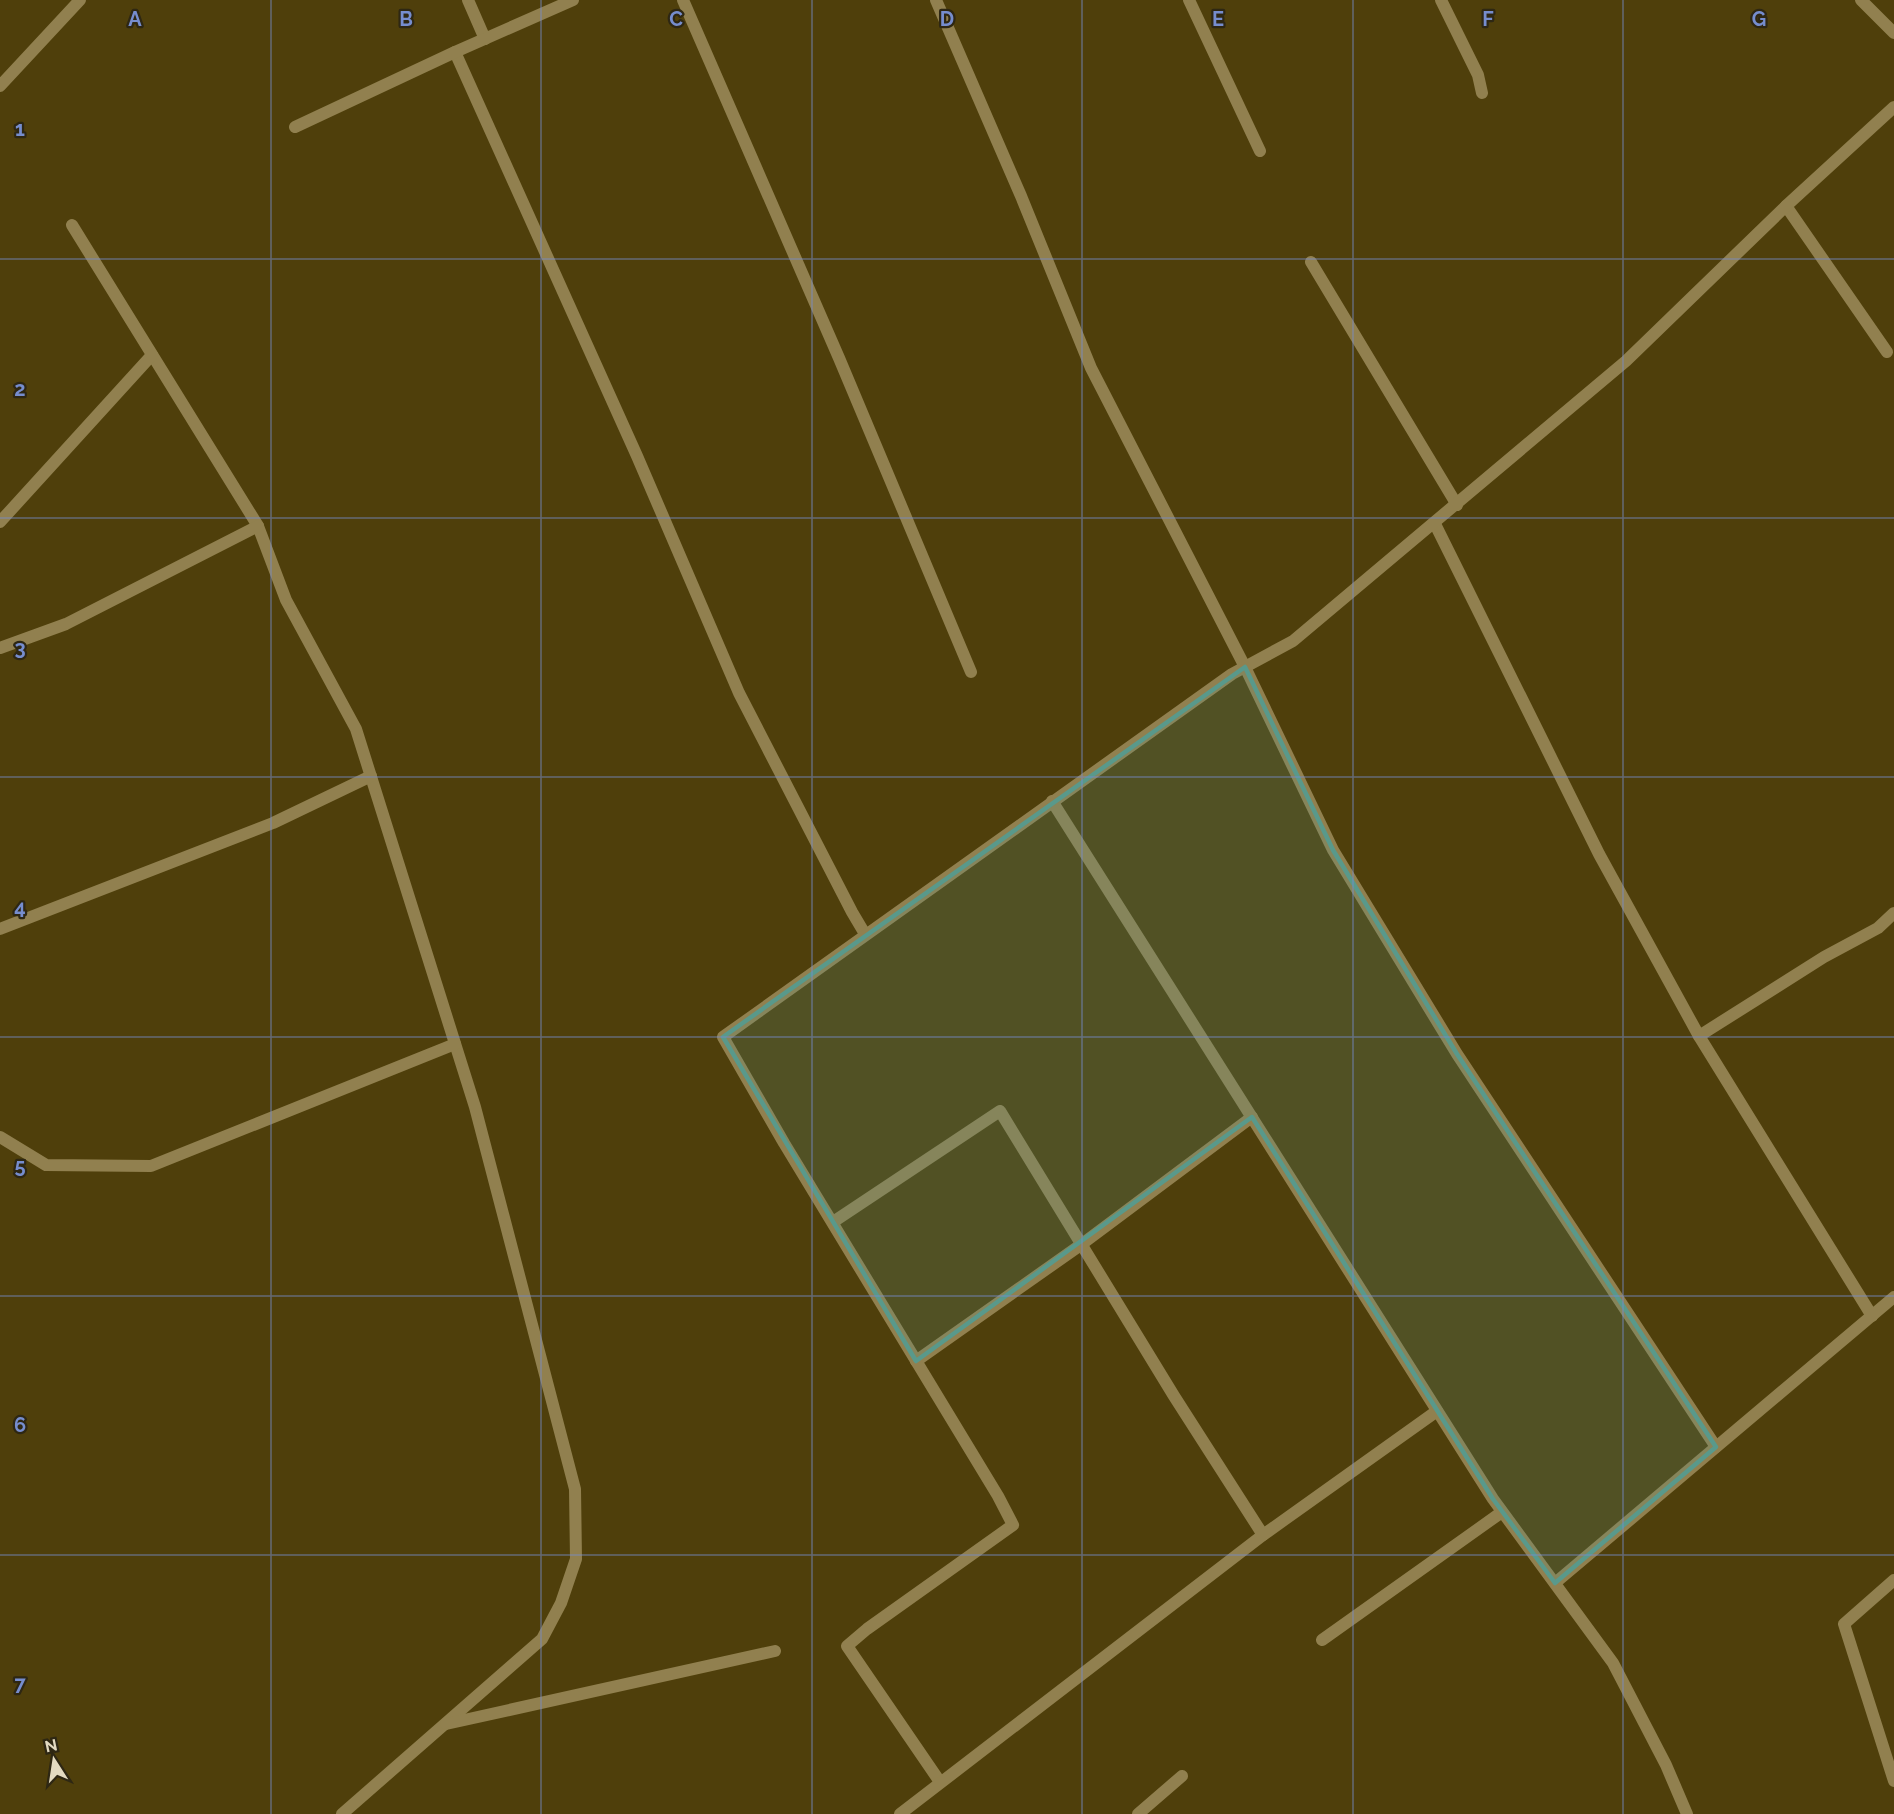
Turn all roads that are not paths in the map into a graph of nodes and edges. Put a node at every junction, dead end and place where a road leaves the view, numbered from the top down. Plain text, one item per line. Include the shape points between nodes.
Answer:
1 (80, 0) edge
2 (468, 0) edge
3 (573, 0) edge
4 (682, 0) edge
5 (936, 0) edge
6 (1189, 0) edge
7 (1441, 0) edge
8 (1861, 0) edge
9 (1894, 33) edge
10 (485, 39) junction
11 (455, 52) junction
12 (0, 86) edge
13 (1482, 93) dead end
14 (1894, 107) edge
15 (295, 127) dead end
16 (1260, 151) dead end
17 (1786, 206) junction
18 (72, 225) dead end
19 (1311, 262) dead end
20 (1887, 352) dead end
21 (152, 355) junction
22 (1457, 506) junction
23 (0, 522) edge
24 (1435, 524) junction
25 (258, 526) junction
26 (0, 648) edge
27 (1245, 667) junction
28 (971, 672) dead end
29 (371, 776) junction
30 (1052, 801) junction
31 (1894, 913) edge
32 (0, 929) edge
33 (866, 934) junction
34 (1699, 1036) junction
35 (455, 1044) junction
36 (1252, 1117) junction
37 (0, 1137) edge
38 (833, 1222) junction
39 (1082, 1244) junction
40 (1894, 1297) edge
41 (1872, 1316) junction
42 (916, 1361) junction
43 (1437, 1411) junction
44 (1716, 1447) junction
45 (1502, 1512) junction
46 (1263, 1534) junction
47 (1894, 1580) edge
48 (1555, 1583) junction
49 (1322, 1640) dead end
50 (775, 1651) dead end
51 (445, 1724) junction
52 (1182, 1776) dead end
53 (1894, 1781) edge
54 (940, 1782) junction
55 (342, 1814) edge
56 (900, 1814) edge
57 (1138, 1814) edge
58 (1687, 1814) edge

1 - 12 street
2 - 10 street
3 - 10 street
4 - 28 street
5 - 27 street via 1091,368
6 - 16 street
7 - 13 street via 1478,75
8 - 9 street
10 - 11 street
11 - 15 street
11 - 33 street via 633,445 739,693
14 - 17 street
17 - 20 street
17 - 22 street via 1626,361
18 - 21 street
19 - 22 street
21 - 23 street
21 - 25 street
22 - 24 street
24 - 27 street via 1293,641
24 - 34 street via 1599,854
25 - 26 street via 66,624
25 - 29 street via 286,600 356,729
27 - 30 street
27 - 44 street via 1333,850 1456,1054
29 - 32 street via 273,823
29 - 35 street
30 - 33 street
30 - 36 street
31 - 34 street via 1878,928 1824,957
33 - 38 street via 723,1037
34 - 41 street
35 - 37 street via 151,1166 46,1164
35 - 51 street via 476,1107 575,1489 576,1559 561,1603 542,1639
36 - 39 street
36 - 43 street
38 - 39 street via 1000,1111
38 - 42 street
39 - 42 street
39 - 46 street
40 - 41 street
41 - 44 street
42 - 54 street via 1012,1525 848,1646
43 - 45 street
43 - 46 street
44 - 48 street
45 - 48 street
45 - 49 street
46 - 54 street
47 - 53 street via 1844,1624
48 - 58 street via 1613,1663
50 - 51 street
51 - 55 street
52 - 57 street
54 - 56 street

